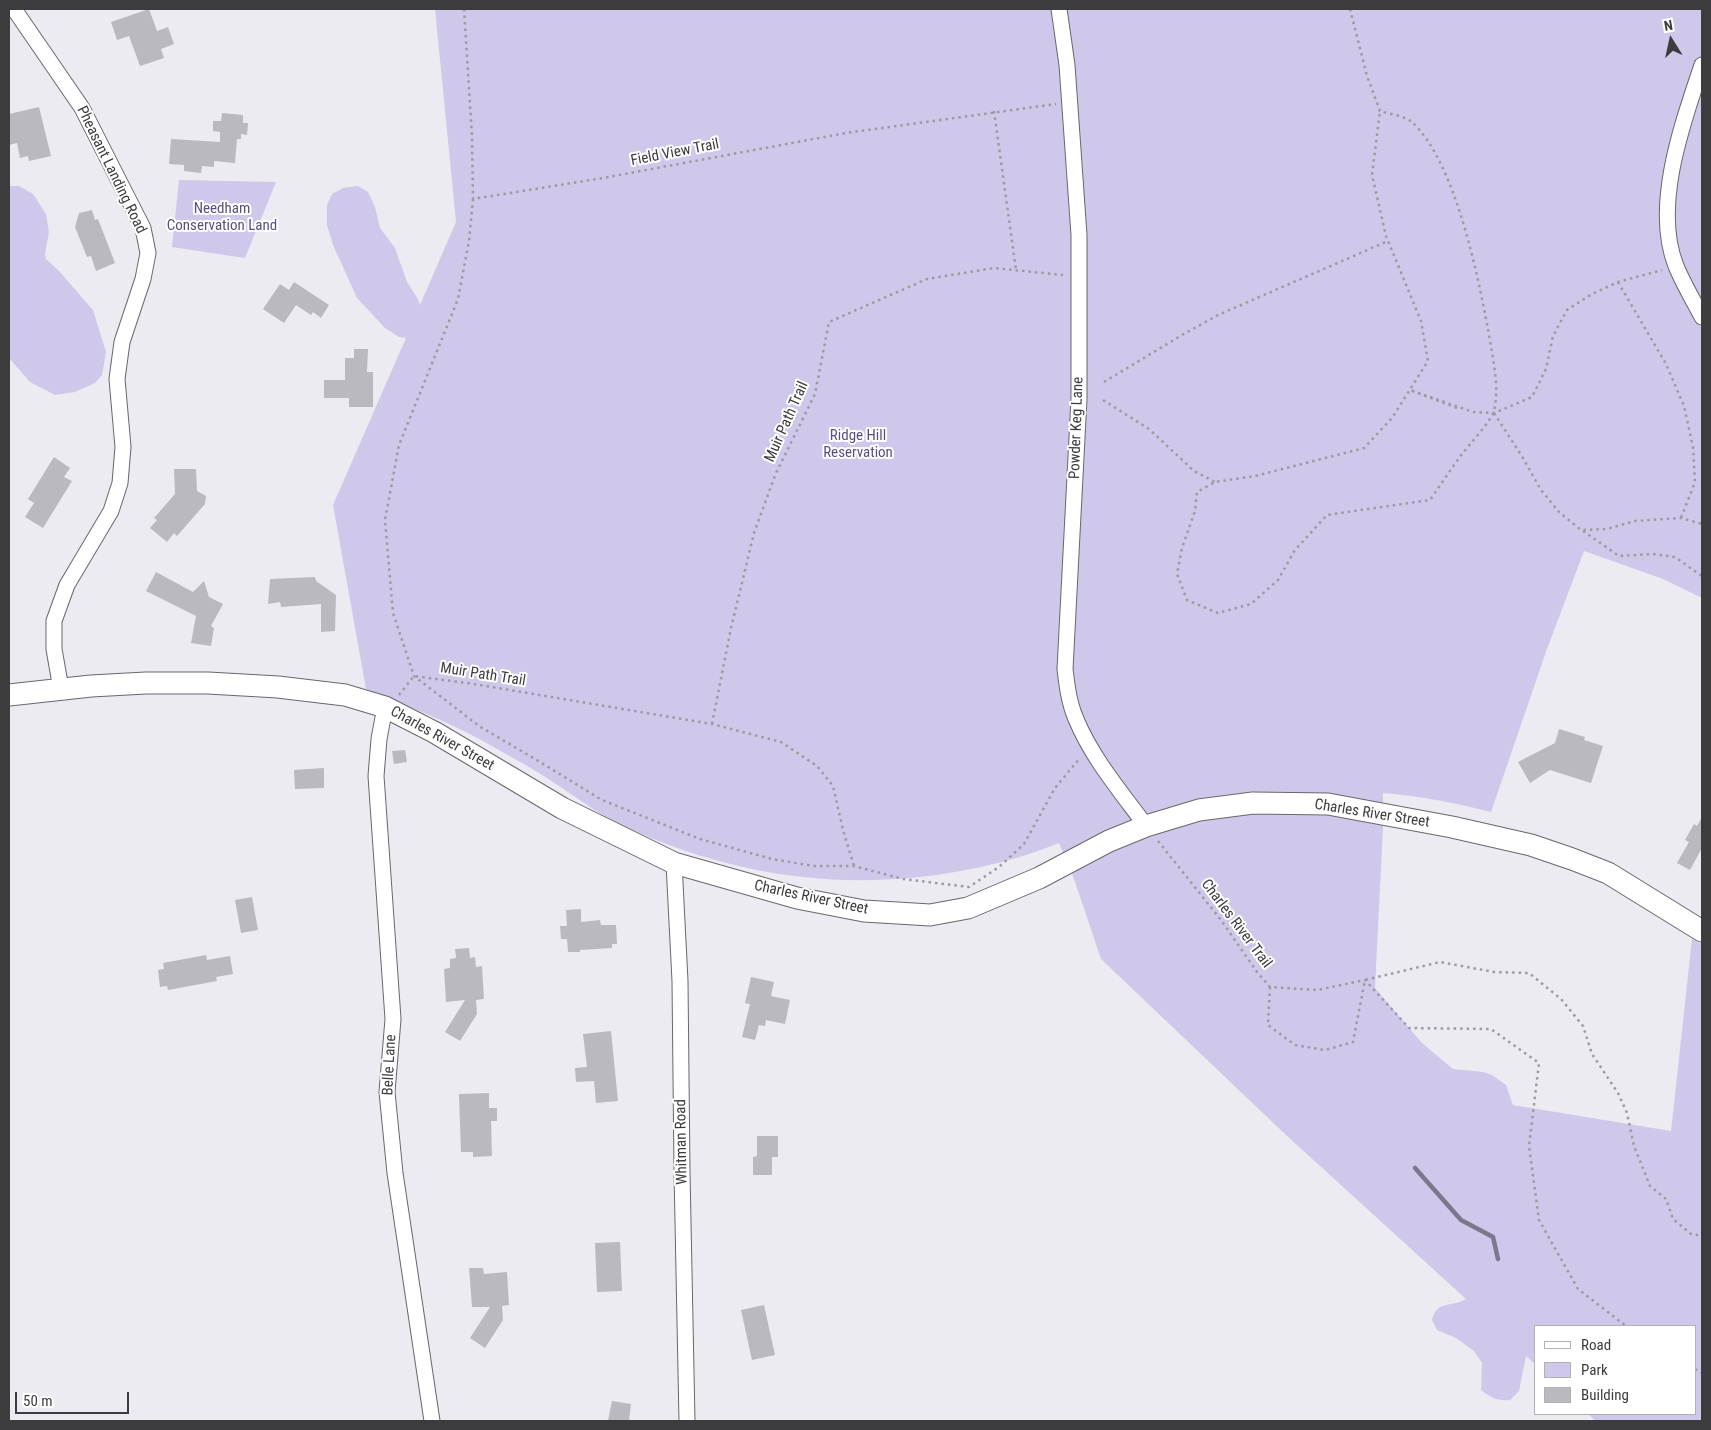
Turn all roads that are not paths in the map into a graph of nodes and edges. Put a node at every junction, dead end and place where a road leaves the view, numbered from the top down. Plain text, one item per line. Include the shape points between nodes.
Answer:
1 (14, 9) edge
2 (1059, 9) edge
3 (1702, 65) edge
4 (1702, 317) edge
5 (61, 689) junction
6 (9, 695) edge
7 (383, 706) junction
8 (1146, 826) junction
9 (674, 863) junction
10 (1702, 931) edge
11 (432, 1421) edge
12 (687, 1421) edge

1 - 5 street, Pheasant Landing Road via 82,108 143,228 148,253 122,342 117,379 123,447 120,484 111,511 67,585 54,621 54,649
2 - 8 street, Powder Keg Lane via 1067,65 1079,235 1079,399 1065,669 1068,695 1089,747
3 - 4 street via 1671,167 1667,215 1676,265
5 - 6 street, Charles River Street
5 - 7 street, Charles River Street via 146,683 208,683 345,695
7 - 9 street, Charles River Street via 434,732 562,808
7 - 11 street, Belle Lane via 376,776 393,1019 388,1092 395,1173
8 - 9 street, Charles River Street via 1109,841 1015,890 968,908 930,914 864,912 797,898
8 - 10 street, Charles River Street via 1199,810 1253,803 1328,804 1452,826 1531,845 1608,873
9 - 12 street, Whitman Road via 680,981

